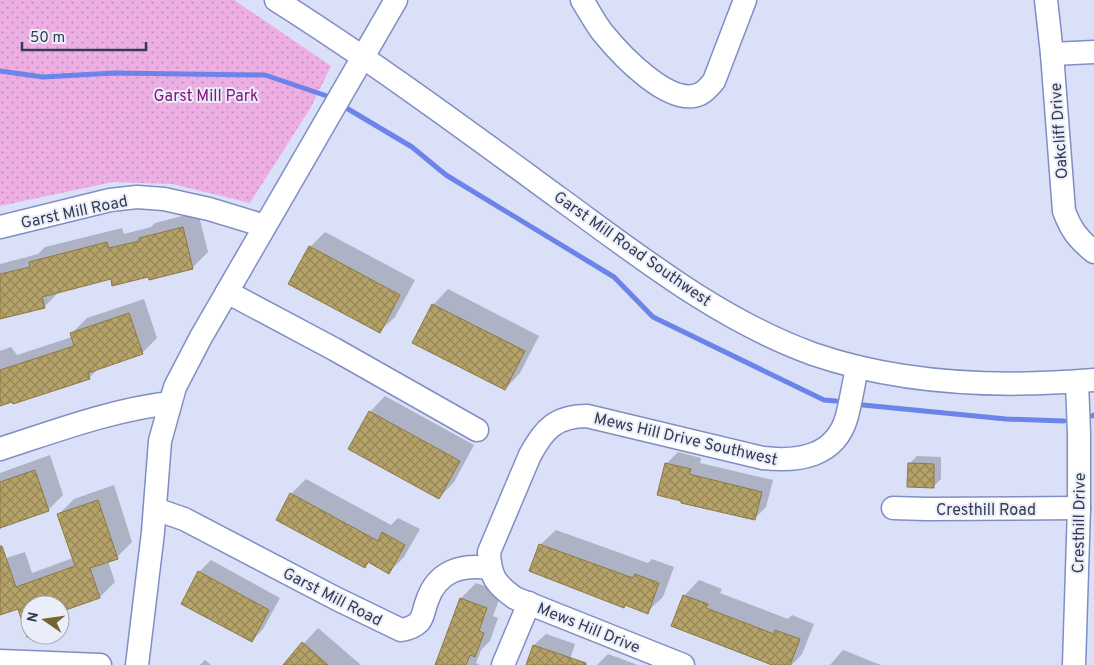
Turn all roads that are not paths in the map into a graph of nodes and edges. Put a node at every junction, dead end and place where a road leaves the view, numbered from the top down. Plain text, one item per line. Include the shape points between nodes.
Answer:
1 (276, 0) edge
2 (396, 0) edge
3 (582, 0) edge
4 (745, 0) edge
5 (1046, 0) edge
6 (1094, 52) edge
7 (1052, 54) junction
8 (364, 57) junction
9 (265, 226) junction
10 (0, 227) edge
11 (1094, 252) edge
12 (227, 292) junction
13 (857, 367) junction
14 (1085, 381) edge
15 (170, 403) junction
16 (477, 430) dead end
17 (0, 448) edge
18 (893, 508) dead end
19 (1079, 508) junction
20 (155, 509) junction
21 (490, 568) junction
22 (529, 603) junction
23 (0, 661) edge
24 (100, 665) edge
25 (137, 665) edge
26 (503, 665) edge
27 (682, 665) edge
28 (1074, 665) edge

1 - 8 street, Garst Mill Road Southwest
2 - 8 street
3 - 4 street via 602,32 625,57 672,94 686,97 705,91 714,81
5 - 7 street, Oakcliff Drive
6 - 7 street
7 - 11 street, Oakcliff Drive via 1064,211 1080,240
8 - 9 street
8 - 13 street, Garst Mill Road Southwest via 657,269 712,304 770,336 813,354
9 - 10 street, Garst Mill Road via 200,207 137,197 110,200
9 - 12 street
12 - 15 street via 175,387
12 - 16 street
13 - 14 street, Garst Mill Road Southwest via 946,382 1008,385
13 - 21 street, Mews Hill Drive Southwest via 840,432 829,445 803,458 763,458 587,416 560,420 550,427 530,455 489,552
14 - 19 street, Cresthill Drive via 1079,434
15 - 17 street via 106,415
15 - 20 street via 160,441
18 - 19 street, Cresthill Road
19 - 28 street, Cresthill Drive
20 - 21 street, Garst Mill Road via 184,519 401,630 410,628 423,617 431,590 444,575 460,568
20 - 25 street
21 - 22 street via 501,589
22 - 26 street, Mews Hill Drive
22 - 27 street, Mews Hill Drive
23 - 24 street

